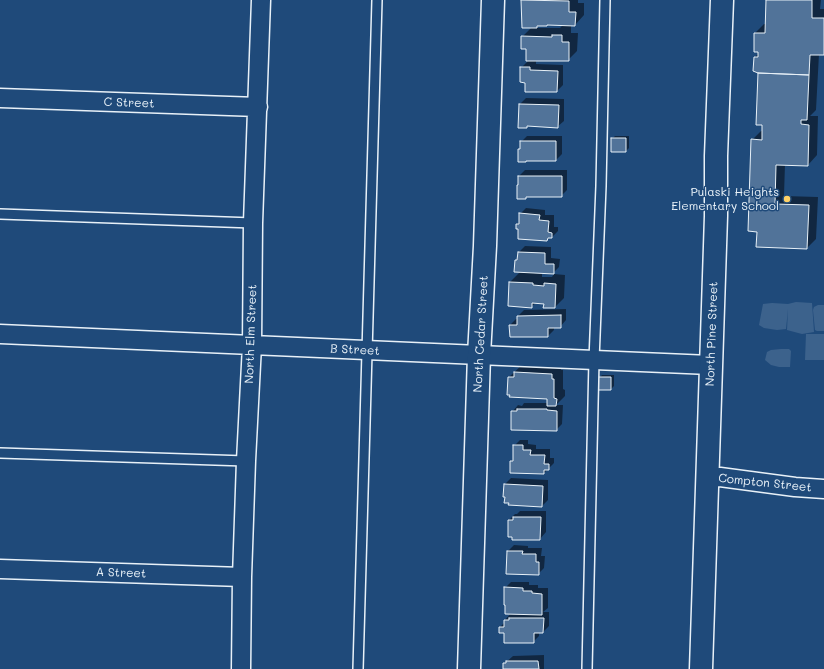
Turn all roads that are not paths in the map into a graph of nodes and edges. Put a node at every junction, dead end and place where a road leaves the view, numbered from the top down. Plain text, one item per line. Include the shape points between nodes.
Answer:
1 (261, 0) edge
2 (377, 0) edge
3 (493, 0) edge
4 (605, 0) edge
5 (722, 0) edge
6 (0, 98) edge
7 (258, 107) junction
8 (0, 214) edge
9 (253, 223) junction
10 (0, 334) edge
11 (252, 345) junction
12 (367, 350) junction
13 (479, 356) junction
14 (594, 360) junction
15 (710, 365) junction
16 (0, 453) edge
17 (246, 461) junction
18 (707, 478) junction
19 (824, 489) edge
20 (0, 569) edge
21 (242, 577) junction
22 (241, 669) edge
23 (358, 669) edge
24 (469, 669) edge
25 (587, 669) edge
26 (701, 669) edge

1 - 7 street, North Elm Street
2 - 12 lane
3 - 13 street, North Cedar Street
4 - 14 lane
5 - 15 street, North Pine Street
6 - 7 street, C Street
7 - 9 street, North Elm Street
8 - 9 lane
9 - 11 street, North Elm Street
10 - 11 street, B Street
11 - 12 street, B Street
11 - 17 street, North Elm Street
12 - 13 street, B Street
12 - 23 lane
13 - 14 street, B Street
13 - 24 street, North Cedar Street
14 - 15 street, B Street
14 - 25 lane
15 - 18 street, North Pine Street
16 - 17 lane
17 - 21 street, North Elm Street
18 - 19 street, Compton Street via 720,477
18 - 26 street, North Pine Street
20 - 21 street, A Street
21 - 22 street, North Elm Street

